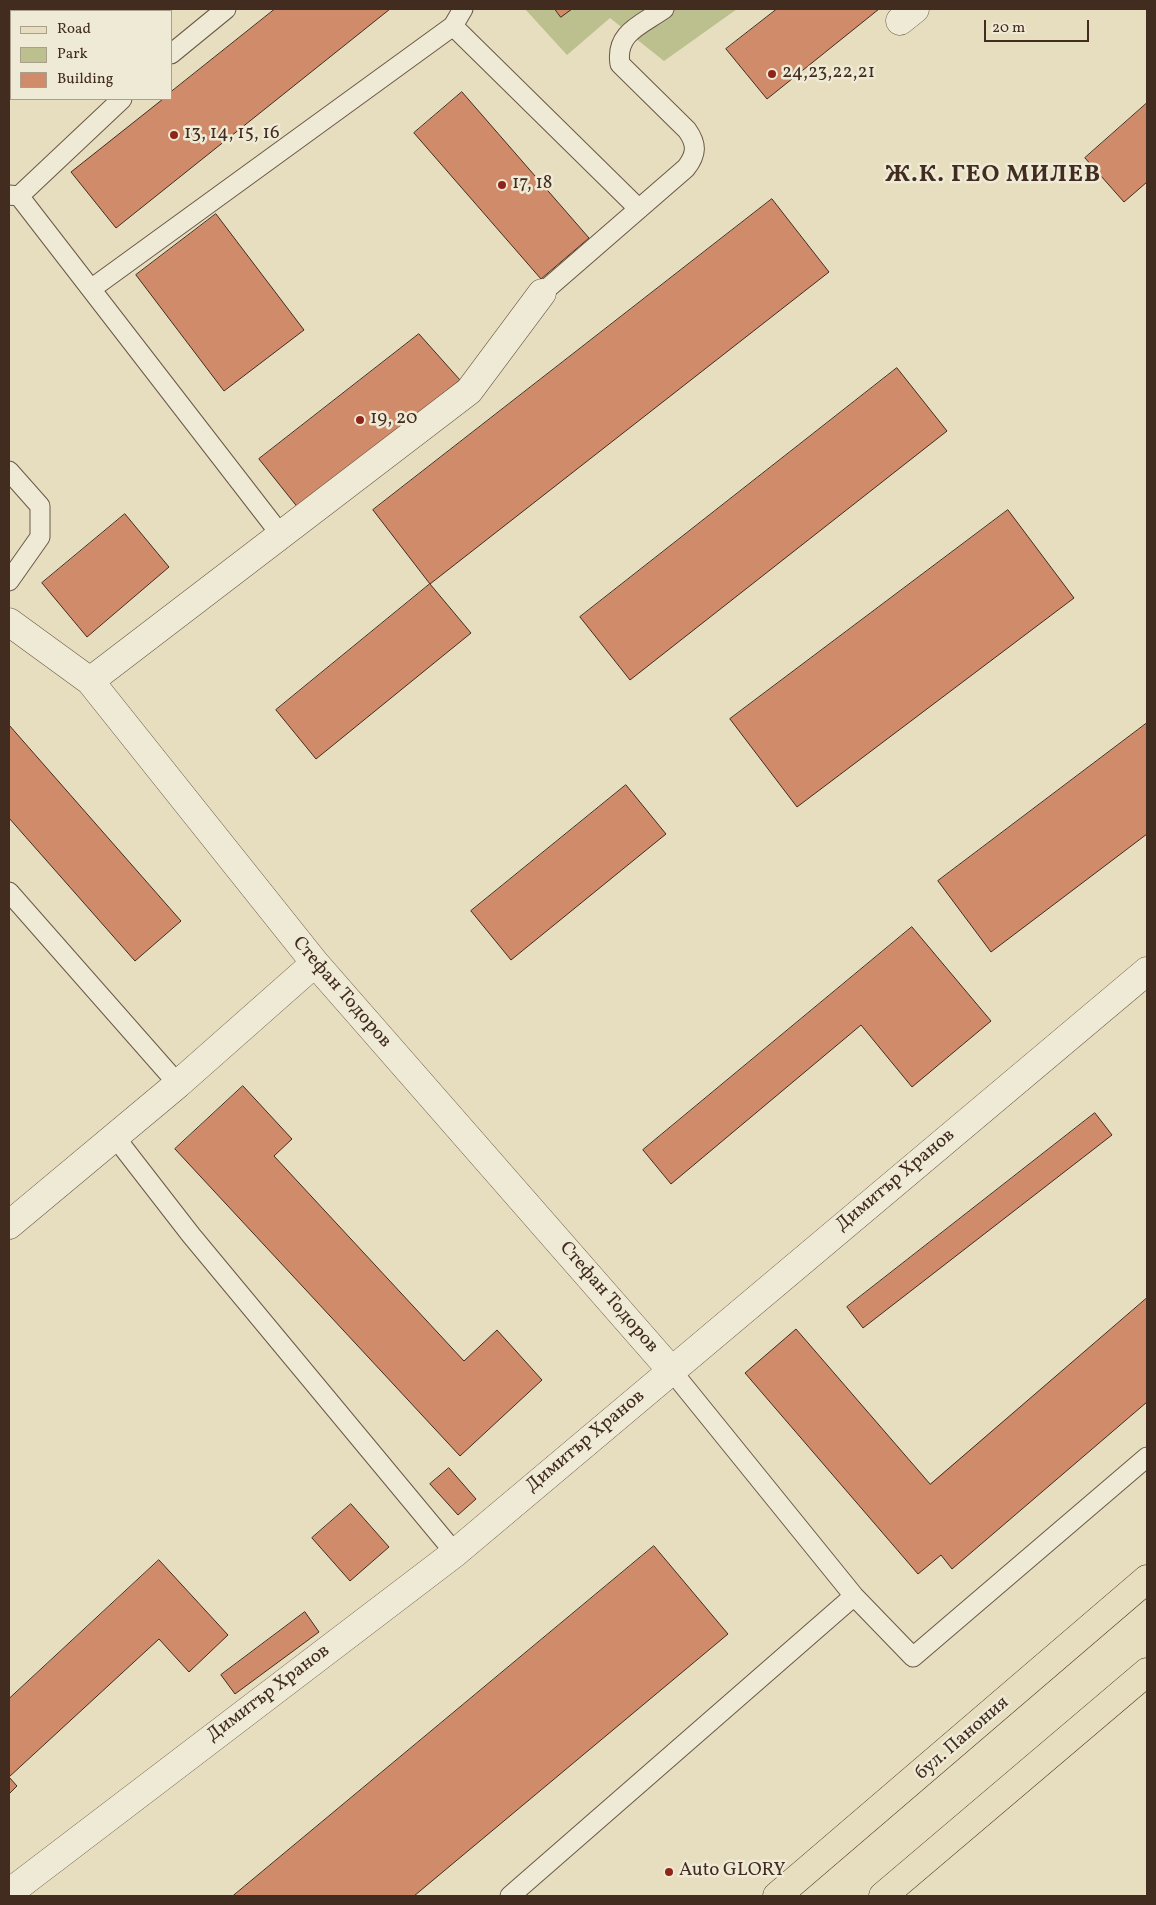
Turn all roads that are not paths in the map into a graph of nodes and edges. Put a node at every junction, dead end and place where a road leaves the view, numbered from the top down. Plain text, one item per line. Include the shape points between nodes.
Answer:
1 (226, 9) edge
2 (463, 9) edge
3 (664, 9) edge
4 (453, 26) junction
5 (172, 53) edge
6 (121, 100) edge
7 (14, 195) edge
8 (639, 209) junction
9 (91, 289) junction
10 (542, 293) joint
11 (9, 471) edge
12 (281, 536) junction
13 (9, 581) edge
14 (9, 622) edge
15 (90, 681) junction
16 (9, 892) edge
17 (315, 964) junction
18 (1147, 971) edge
19 (178, 1084) junction
20 (115, 1137) junction
21 (9, 1225) edge
22 (671, 1370) junction
23 (1147, 1457) edge
24 (455, 1552) junction
25 (1147, 1579) edge
26 (854, 1596) junction
27 (1147, 1672) edge
28 (9, 1893) edge
29 (510, 1896) edge
30 (777, 1896) edge
31 (883, 1896) edge

1 - 5 lane
2 - 4 lane
3 - 8 lane via 623,38 618,50 620,64 687,130 695,149 686,168
4 - 8 lane
4 - 9 lane
6 - 7 lane
7 - 9 lane
8 - 10 lane
9 - 12 lane
10 - 12 street via 469,391
11 - 13 lane via 40,506 40,537
12 - 15 street
14 - 15 street, Стефан Тодоров
15 - 17 street, Стефан Тодоров
16 - 19 lane
17 - 19 street
17 - 22 street, Стефан Тодоров
18 - 22 street, Димитър Хранов
19 - 20 street
20 - 21 street
20 - 24 lane via 191,1235
22 - 24 street, Димитър Хранов
22 - 26 lane
23 - 26 lane via 913,1657
24 - 28 street, Димитър Хранов
25 - 30 main road, бул. Панония
26 - 29 lane
27 - 31 main road

